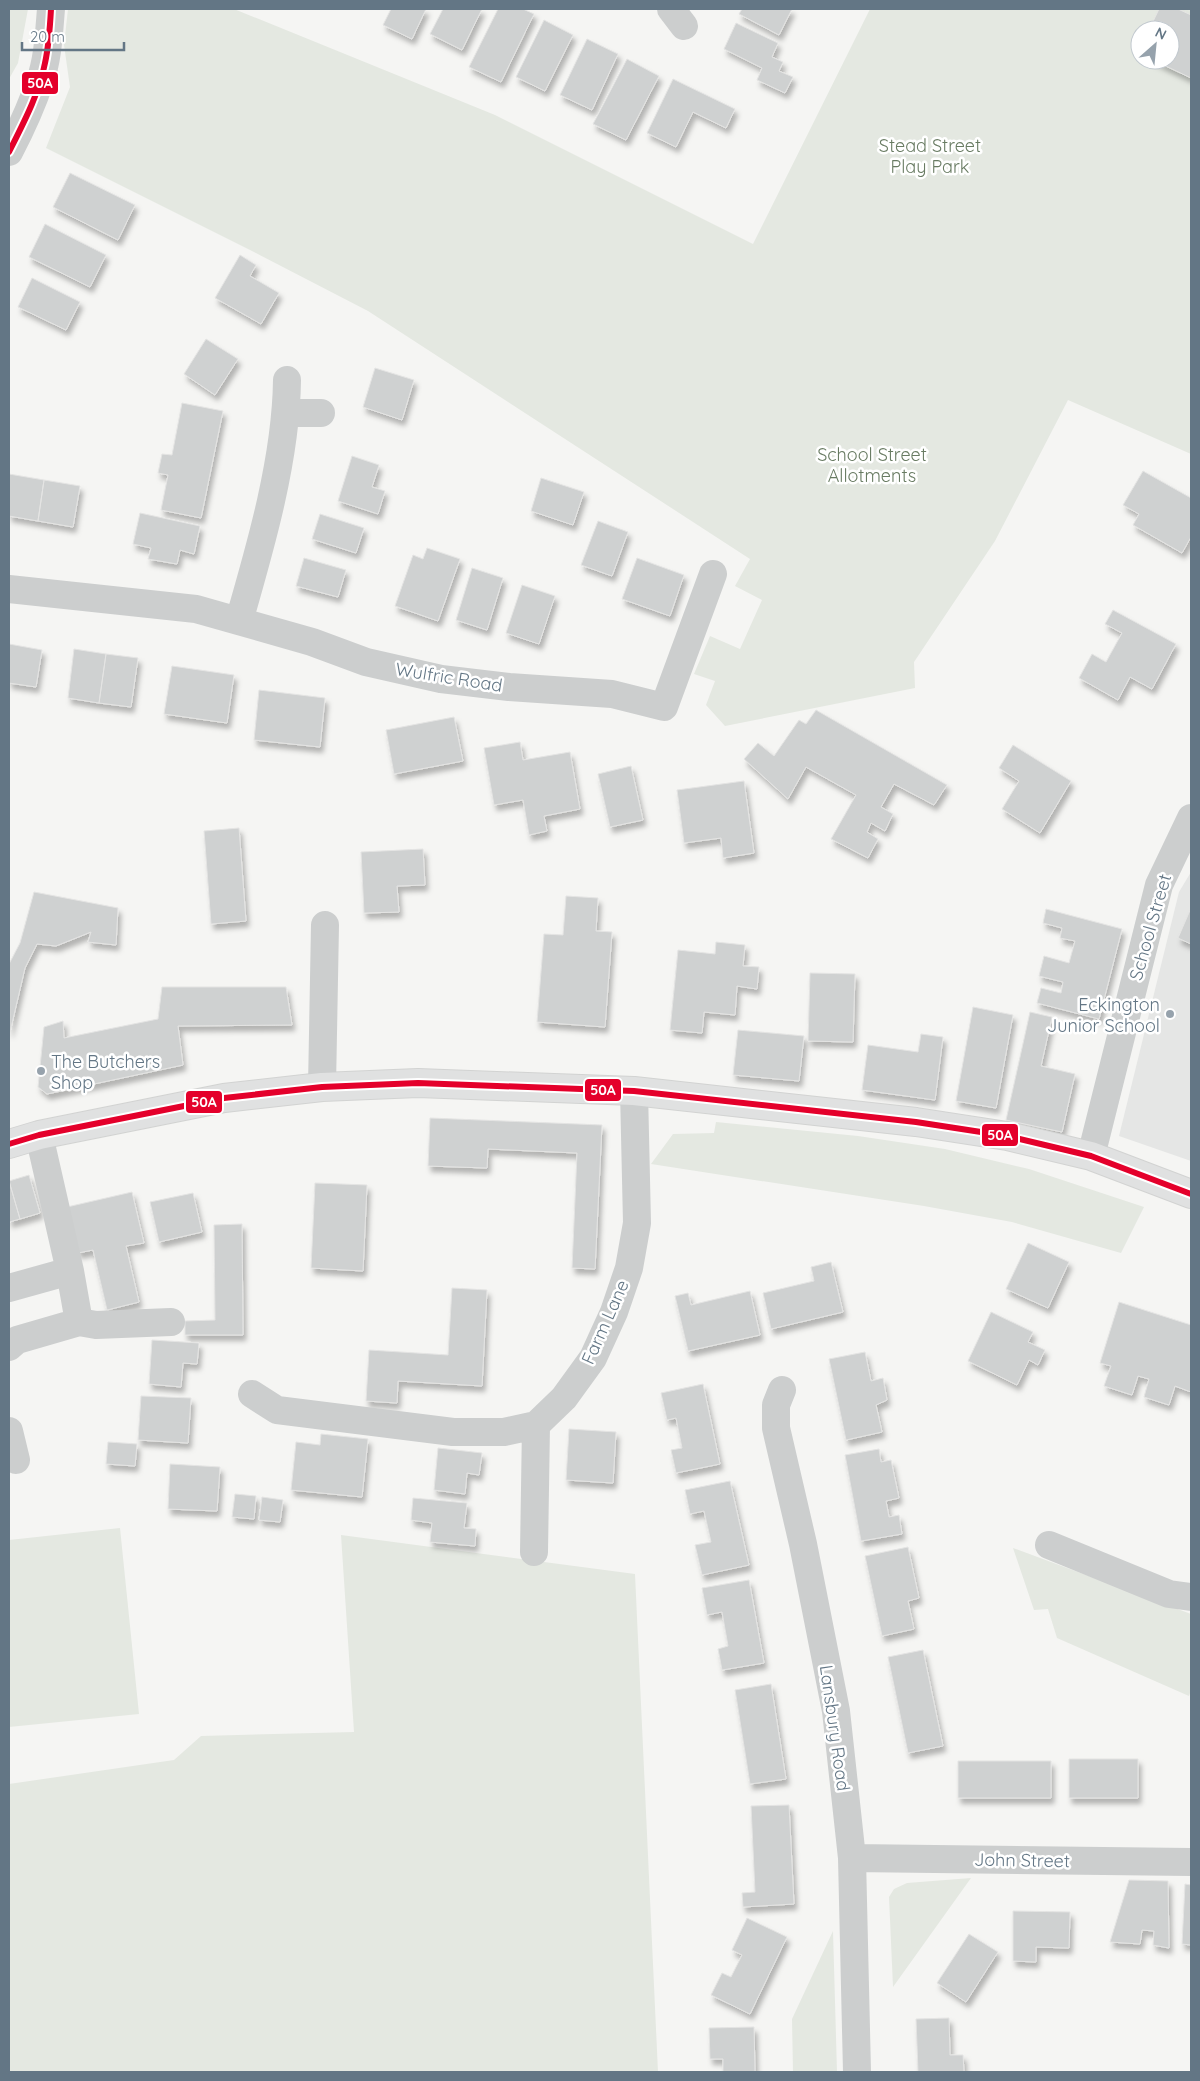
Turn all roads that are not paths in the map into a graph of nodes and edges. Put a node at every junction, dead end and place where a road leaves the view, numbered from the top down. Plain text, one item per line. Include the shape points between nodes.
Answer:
1 (51, 9) edge
2 (9, 152) edge
3 (287, 380) dead end
4 (286, 413) junction
5 (322, 413) dead end
6 (713, 574) dead end
7 (9, 589) edge
8 (239, 621) junction
9 (1191, 818) edge
10 (325, 925) dead end
11 (322, 1087) junction
12 (634, 1091) junction
13 (39, 1135) junction
14 (9, 1144) edge
15 (1091, 1156) junction
16 (1191, 1194) edge
17 (70, 1271) junction
18 (9, 1288) edge
19 (79, 1322) junction
20 (171, 1322) dead end
21 (9, 1347) edge
22 (782, 1390) dead end
23 (252, 1394) dead end
24 (536, 1425) junction
25 (9, 1431) edge
26 (16, 1460) dead end
27 (1049, 1545) dead end
28 (534, 1552) dead end
29 (1191, 1597) edge
30 (852, 1858) junction
31 (1191, 1862) edge
32 (857, 2072) edge

1 - 2 street via 41,80
3 - 4 street
4 - 5 street
4 - 8 street via 275,476
6 - 8 street, Wulfric Road via 664,707 612,694 441,679 366,662
7 - 8 street, Wulfric Road via 196,609
9 - 15 street, School Street via 1159,885
10 - 11 street
11 - 12 main road via 418,1083
11 - 13 main road via 224,1098
12 - 15 main road via 916,1122 1007,1136
12 - 24 street, Farm Lane via 637,1223 629,1268 593,1358 564,1398
13 - 14 main road
13 - 17 street
15 - 16 main road
17 - 18 street
17 - 19 street
19 - 20 street via 96,1325
19 - 21 street via 17,1340
22 - 30 street, Lansbury Road via 776,1405 776,1428 836,1710
23 - 24 street via 277,1410 453,1432 504,1432
24 - 28 street
25 - 26 street
27 - 29 street via 1169,1594
30 - 31 street, John Street
30 - 32 street, Lansbury Road

